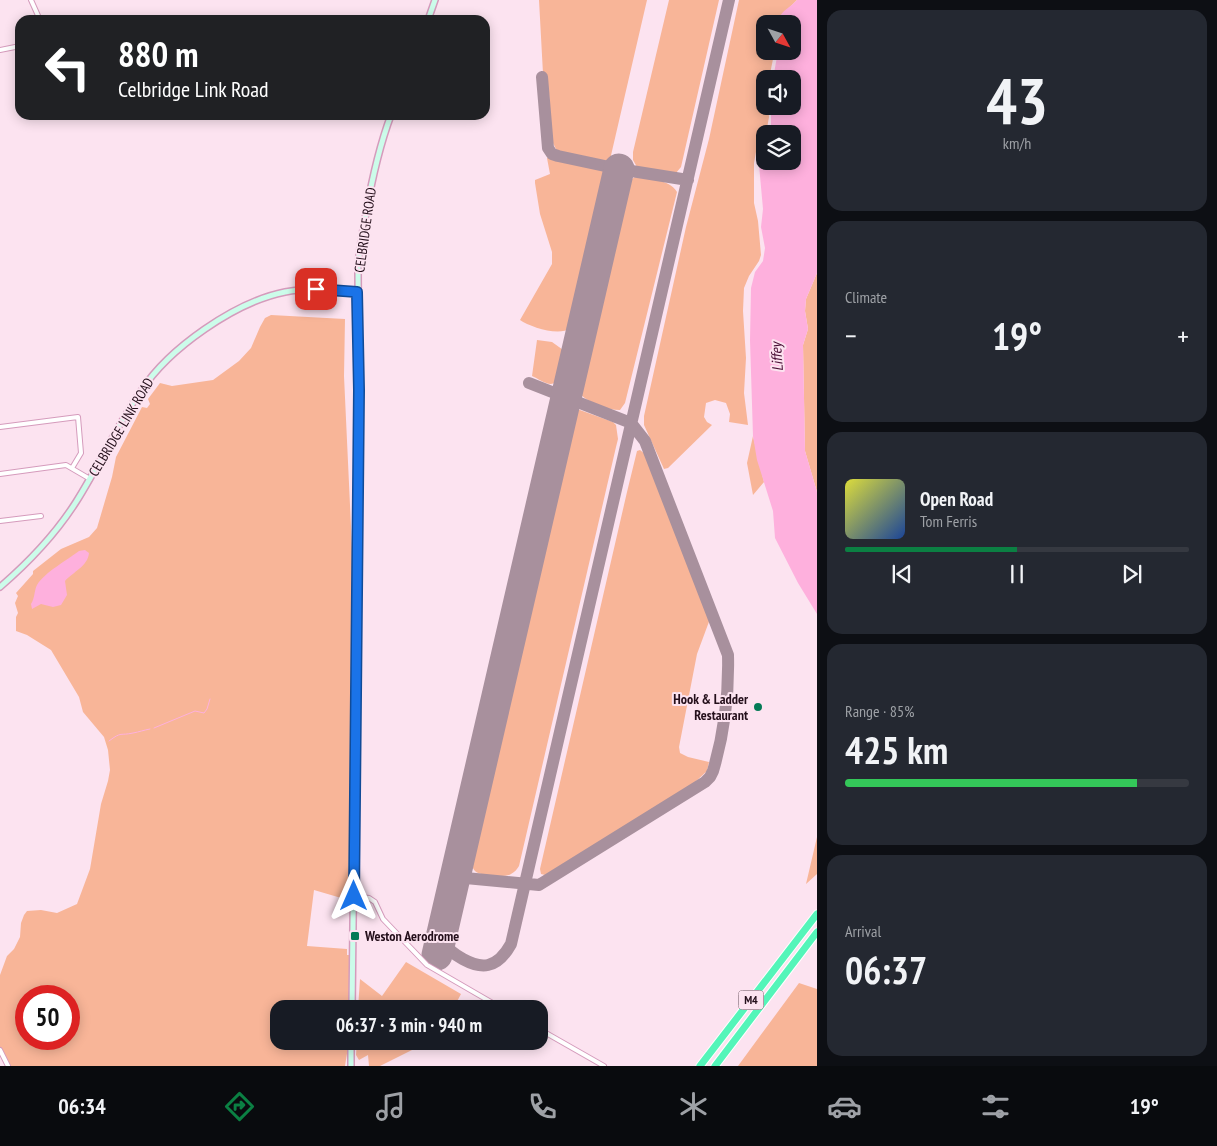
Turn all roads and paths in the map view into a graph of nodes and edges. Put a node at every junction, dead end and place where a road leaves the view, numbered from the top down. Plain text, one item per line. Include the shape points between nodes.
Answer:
1 (31, 0) edge
2 (435, 0) edge
3 (38, 15) edge
4 (430, 15) edge
5 (15, 47) edge
6 (0, 50) edge
7 (389, 120) edge
8 (357, 292) junction
9 (0, 427) edge
10 (72, 468) junction
11 (0, 474) edge
12 (90, 479) junction
13 (41, 516) dead end
14 (0, 521) edge
15 (0, 587) edge
16 (354, 896) junction
17 (817, 914) edge
18 (817, 932) edge
19 (352, 1000) edge
20 (487, 1000) edge
21 (548, 1034) edge
22 (0, 1050) edge
23 (351, 1050) edge
24 (8, 1066) edge
25 (351, 1066) edge
26 (604, 1066) edge
27 (700, 1066) edge
28 (715, 1066) edge

1 - 3 street
2 - 4 main road
5 - 6 street
7 - 8 main road, CELBRIDGE ROAD via 374,169 359,252
8 - 12 main road, CELBRIDGE LINK ROAD via 316,289 285,292 224,316 175,353 149,379
8 - 16 main road, CELBRIDGE ROAD via 359,399
9 - 10 street via 78,417 81,453
10 - 11 street via 66,465
10 - 12 street
12 - 15 main road, CELBRIDGE LINK ROAD via 55,532
13 - 14 street
16 - 19 main road, CELBRIDGE ROAD
16 - 20 street via 372,900 383,919 427,965
17 - 27 highway, M4
18 - 28 highway, M4
21 - 26 street
22 - 24 street
23 - 25 main road

